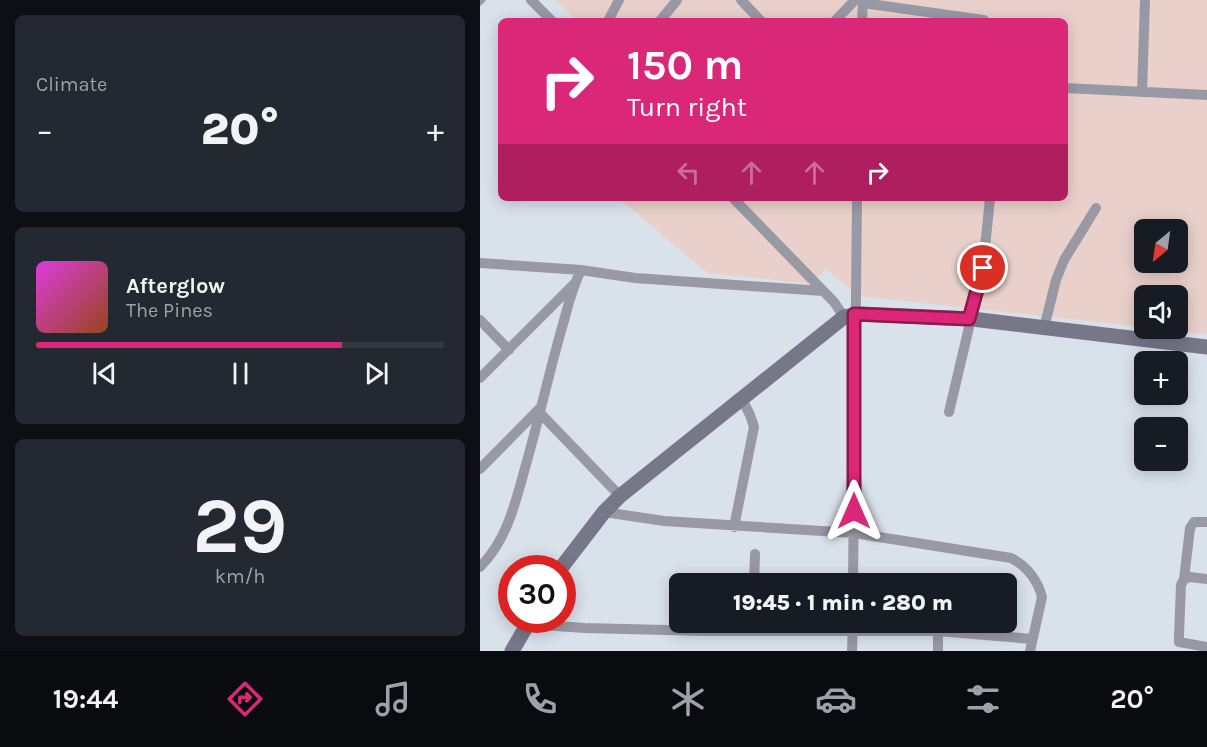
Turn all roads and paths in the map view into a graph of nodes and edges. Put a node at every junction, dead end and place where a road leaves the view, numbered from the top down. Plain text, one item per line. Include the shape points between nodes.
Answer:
1 (531, 0) edge
2 (619, 0) edge
3 (677, 0) edge
4 (741, 0) edge
5 (1145, 0) edge
6 (860, 1) edge
7 (549, 18) edge
8 (610, 18) edge
9 (662, 18) edge
10 (758, 18) edge
11 (839, 18) edge
12 (862, 18) edge
13 (971, 18) edge
14 (1068, 88) edge
15 (1142, 92) junction
16 (1207, 95) edge
17 (736, 201) edge
18 (857, 201) edge
19 (990, 201) edge
20 (1096, 208) dead end
21 (480, 263) edge
22 (581, 270) junction
23 (574, 283) junction
24 (823, 291) junction
25 (849, 316) junction
26 (969, 319) junction
27 (480, 320) edge
28 (1044, 328) junction
29 (1207, 347) edge
30 (509, 350) junction
31 (480, 378) edge
32 (742, 399) junction
33 (541, 410) junction
34 (949, 411) dead end
35 (480, 469) edge
36 (620, 496) junction
37 (604, 512) junction
38 (1207, 522) edge
39 (734, 527) junction
40 (854, 533) junction
41 (755, 554) dead end
42 (571, 555) edge
43 (480, 567) edge
44 (754, 573) edge
45 (853, 573) edge
46 (1184, 579) junction
47 (1207, 579) edge
48 (576, 627) edge
49 (669, 627) edge
50 (523, 633) edge
51 (853, 633) edge
52 (938, 633) edge
53 (962, 633) edge
54 (1032, 639) junction
55 (1207, 647) edge
56 (512, 651) edge
57 (852, 651) edge
58 (938, 651) edge
59 (1030, 651) edge

1 - 7 street
2 - 8 street
3 - 9 street
4 - 10 street
5 - 15 street
6 - 11 street
6 - 12 street
6 - 13 street
14 - 15 street
15 - 16 street
17 - 24 street
18 - 25 street
19 - 26 street via 985,257
20 - 28 street via 1064,260
21 - 22 street
22 - 23 street
22 - 24 street via 635,278
23 - 30 street
23 - 33 street
24 - 25 street
25 - 26 main road
25 - 32 main road
25 - 40 street
26 - 28 main road
26 - 34 street
27 - 30 street
28 - 29 main road
30 - 31 street
32 - 36 main road
32 - 39 street via 754,427
33 - 35 street
33 - 36 street
33 - 43 street via 513,512 503,537
36 - 37 main road
37 - 39 street
37 - 42 main road
38 - 46 street via 1194,522 1190,528
39 - 40 street
40 - 45 street
40 - 54 street via 1016,560 1037,583 1042,597
41 - 44 street
46 - 47 street
46 - 55 street via 1179,642
48 - 49 street
50 - 56 main road
51 - 57 street
52 - 58 street
53 - 54 street
54 - 59 street

